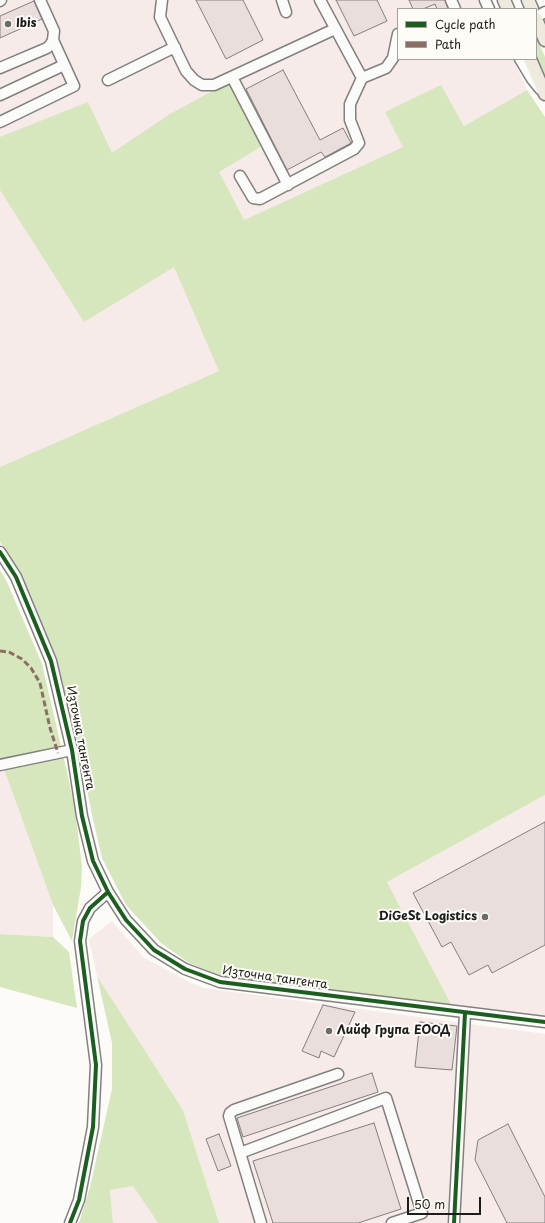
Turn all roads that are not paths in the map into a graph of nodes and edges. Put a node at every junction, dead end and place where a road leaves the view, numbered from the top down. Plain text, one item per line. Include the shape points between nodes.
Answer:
1 (40, 0) edge
2 (162, 0) edge
3 (282, 0) edge
4 (320, 0) edge
5 (286, 12) dead end
6 (537, 20) edge
7 (335, 29) junction
8 (397, 39) edge
9 (53, 40) junction
10 (545, 40) edge
11 (175, 48) junction
12 (521, 60) edge
13 (530, 60) edge
14 (64, 65) junction
15 (0, 68) edge
16 (232, 77) junction
17 (362, 78) junction
18 (108, 80) dead end
19 (545, 94) edge
20 (0, 95) edge
21 (0, 122) edge
22 (240, 176) dead end
23 (288, 185) junction
24 (0, 552) edge
25 (72, 750) junction
26 (0, 764) edge
27 (108, 892) junction
28 (465, 1013) junction
29 (545, 1022) edge
30 (338, 1074) dead end
31 (240, 1152) junction
32 (70, 1223) edge
33 (261, 1223) edge
34 (392, 1223) edge
35 (454, 1223) edge

1 - 9 street via 54,31
2 - 11 street via 160,17
3 - 5 street
4 - 7 street
6 - 10 main road
7 - 16 street
7 - 17 street
8 - 17 street via 393,58 386,68
9 - 14 street
9 - 15 street via 47,48
11 - 16 street via 186,71 202,85 214,85
11 - 18 street
12 - 19 street
13 - 19 main road
14 - 20 street
14 - 21 street via 74,86
16 - 23 street
17 - 23 street via 350,104 350,120 359,143 354,149
22 - 23 street via 253,198 260,199
24 - 25 street, Източна тангента via 16,577 51,661
25 - 26 street
25 - 27 street, Източна тангента via 82,816 93,861
27 - 28 street, Източна тангента via 126,920 154,950 185,969 220,982
27 - 32 street via 90,908 83,921 80,941 96,1065 93,1127 79,1200
28 - 29 street, Източна тангента
28 - 35 street
30 - 31 street via 230,1113
31 - 33 street
31 - 34 street via 386,1098 422,1213

